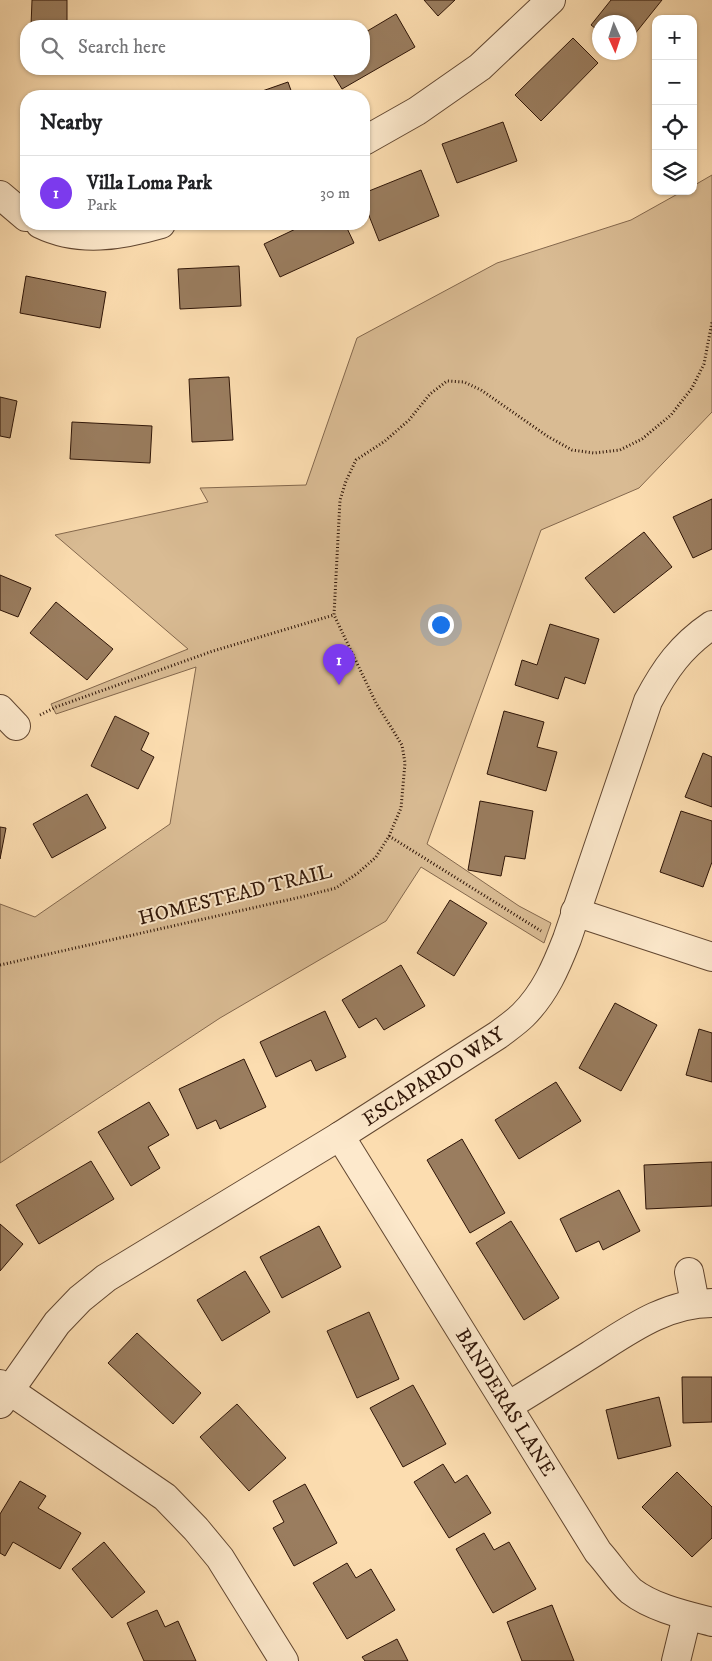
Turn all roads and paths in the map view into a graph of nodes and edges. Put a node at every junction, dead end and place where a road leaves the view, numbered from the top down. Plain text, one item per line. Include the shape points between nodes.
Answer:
1 (551, 0) edge
2 (370, 138) edge
3 (0, 195) edge
4 (20, 212) edge
5 (57, 230) edge
6 (139, 230) edge
7 (712, 322) edge
8 (334, 615) junction
9 (712, 626) edge
10 (8, 717) edge
11 (390, 836) junction
12 (576, 912) junction
13 (567, 939) junction
14 (712, 957) edge
15 (0, 965) edge
16 (340, 1136) junction
17 (690, 1272) dead end
18 (704, 1303) edge
19 (3, 1393) edge
20 (508, 1406) junction
21 (699, 1619) edge
22 (284, 1661) edge
23 (676, 1661) edge

1 - 2 street via 480,67 417,111
3 - 4 street
5 - 6 street via 72,235 101,237
7 - 8 path, HOMESTEAD TRAIL via 704,364 692,388 671,415 642,439 620,450 594,453 572,450 464,382 447,381 430,394 409,420 356,460 346,481 340,500
8 - 10 path via 213,651 56,707
8 - 11 path, HOMESTEAD TRAIL via 376,703 402,745 405,763 401,808
9 - 12 street, ESCAPARDO WAY via 679,653 648,701
11 - 13 path via 544,932
11 - 15 path, HOMESTEAD TRAIL via 376,858 336,888
12 - 13 street, ESCAPARDO WAY
12 - 14 street
13 - 16 street, ESCAPARDO WAY via 540,996 522,1016 498,1035
16 - 19 street, ESCAPARDO WAY via 106,1278 57,1323
16 - 20 street, BANDERAS LANE
17 - 18 street
18 - 20 street via 669,1310 641,1323
19 - 22 street via 165,1497 220,1558
20 - 21 street, BANDERAS LANE via 598,1552 631,1591 652,1603
21 - 23 street

